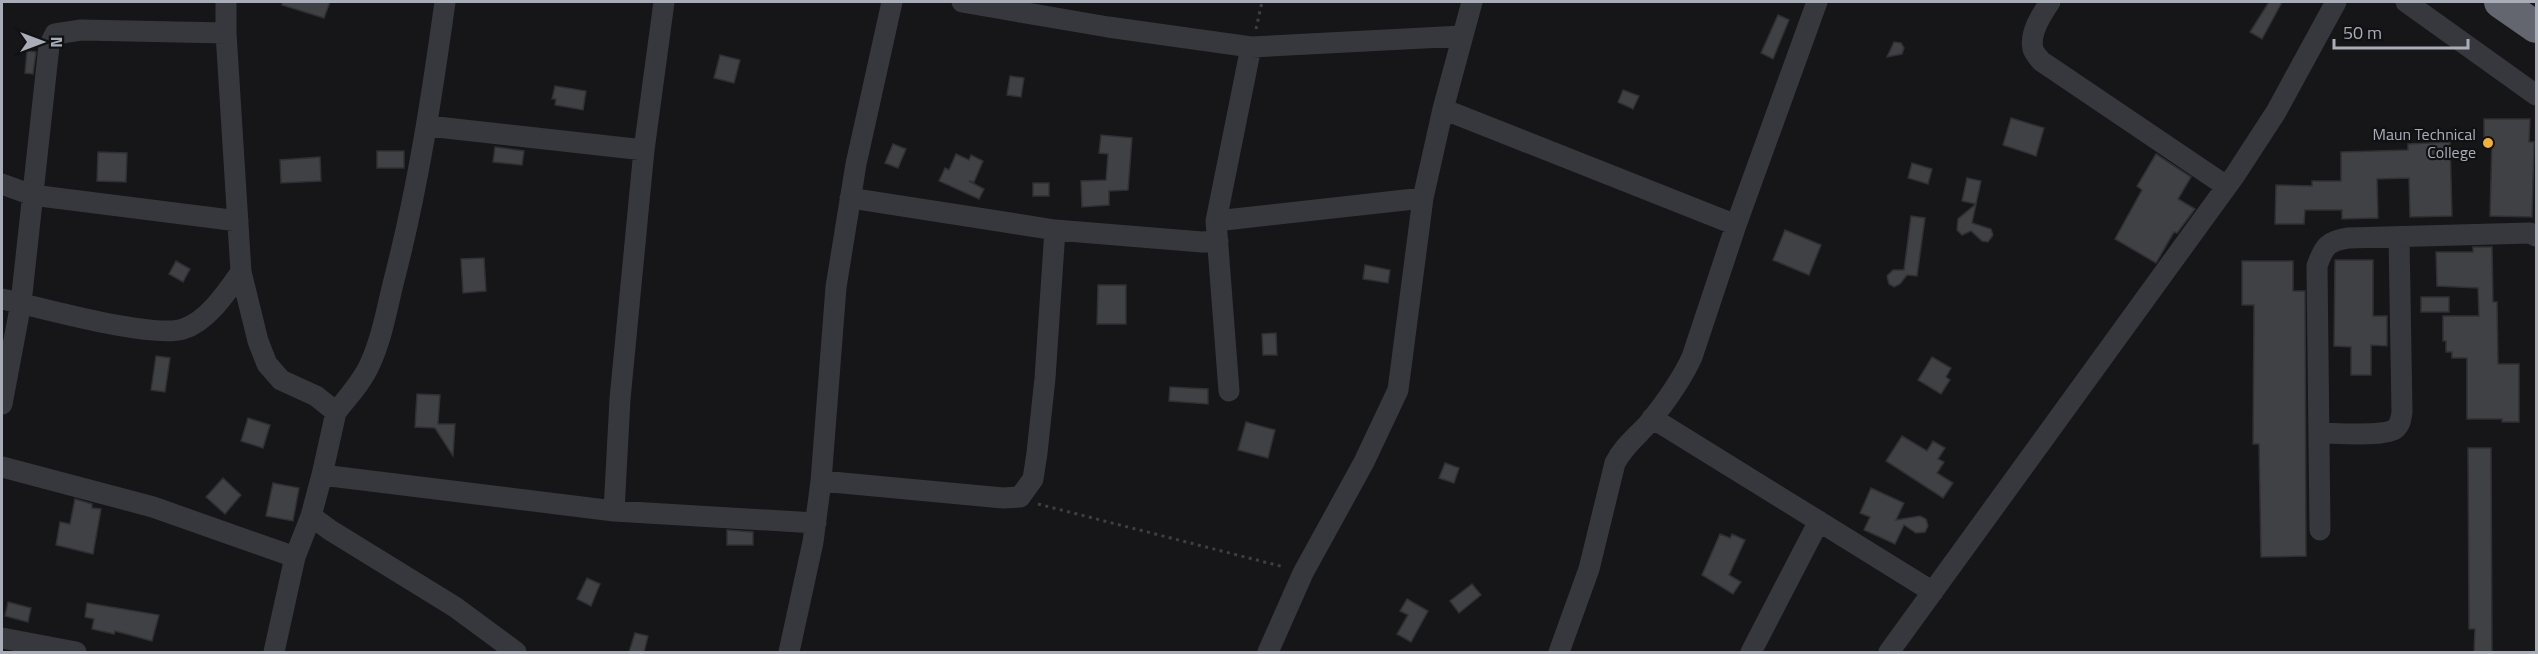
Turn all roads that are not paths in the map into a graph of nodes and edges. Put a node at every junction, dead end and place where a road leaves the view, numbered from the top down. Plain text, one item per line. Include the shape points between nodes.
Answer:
1 (226, 2) edge
2 (445, 2) edge
3 (664, 2) edge
4 (892, 2) edge
5 (962, 2) edge
6 (1472, 2) edge
7 (1817, 2) edge
8 (2050, 2) edge
9 (2336, 2) edge
10 (2406, 2) edge
11 (2500, 2) edge
12 (2536, 27) edge
13 (226, 33) junction
14 (1462, 36) junction
15 (1251, 47) junction
16 (2536, 94) edge
17 (1443, 109) junction
18 (428, 126) junction
19 (644, 150) junction
20 (2, 184) edge
21 (2226, 186) junction
22 (32, 195) junction
23 (850, 198) junction
24 (1423, 198) junction
25 (238, 221) junction
26 (1736, 225) junction
27 (1055, 230) junction
28 (1217, 231) junction
29 (2534, 232) edge
30 (2399, 237) junction
31 (241, 272) junction
32 (11, 301) edge
33 (1229, 391) dead end
34 (2, 404) edge
35 (336, 412) junction
36 (1652, 418) junction
37 (2320, 433) junction
38 (2, 467) edge
39 (322, 475) junction
40 (820, 481) junction
41 (614, 511) junction
42 (311, 516) junction
43 (1819, 521) junction
44 (816, 523) junction
45 (2320, 530) dead end
46 (295, 557) junction
47 (1933, 592) junction
48 (2, 638) edge
49 (76, 652) edge
50 (274, 652) edge
51 (516, 652) edge
52 (789, 652) edge
53 (1268, 652) edge
54 (1559, 652) edge
55 (1751, 652) edge
56 (1889, 652) edge

1 - 13 street
2 - 18 street
3 - 19 street
4 - 23 street
5 - 15 street
6 - 14 street
7 - 26 street
8 - 21 street via 2033,36 2033,49 2041,61
9 - 21 street via 2276,112
10 - 16 street
11 - 12 highway
13 - 22 street via 81,30 55,34 49,46
13 - 25 street
14 - 15 street
14 - 17 street
15 - 28 street
17 - 24 street
17 - 26 street
18 - 19 street
18 - 35 street via 404,242 377,344 370,364
19 - 41 street via 620,399
20 - 22 street
21 - 47 street
22 - 25 street
22 - 32 street
23 - 27 street
23 - 40 street via 836,287
24 - 28 street
24 - 53 street via 1398,390
25 - 31 street
26 - 36 street via 1684,376
27 - 28 street via 1203,242
27 - 40 street via 1037,453 1033,479 1020,497
28 - 33 street
29 - 30 street
30 - 37 street via 2332,241 2322,252 2318,266
30 - 37 street via 2400,423 2394,430 2381,432
31 - 32 street via 200,320 183,329 161,331 115,324
31 - 35 street via 267,364 280,380 316,396
32 - 34 street
35 - 39 street
36 - 43 street
36 - 54 street via 1615,463 1589,569
37 - 45 street
38 - 46 street via 153,507
39 - 41 street
39 - 42 street
40 - 44 street
41 - 44 street
42 - 46 street
42 - 51 street via 456,607
43 - 47 street
43 - 55 street
44 - 52 street
46 - 50 street
47 - 56 street
48 - 49 street

